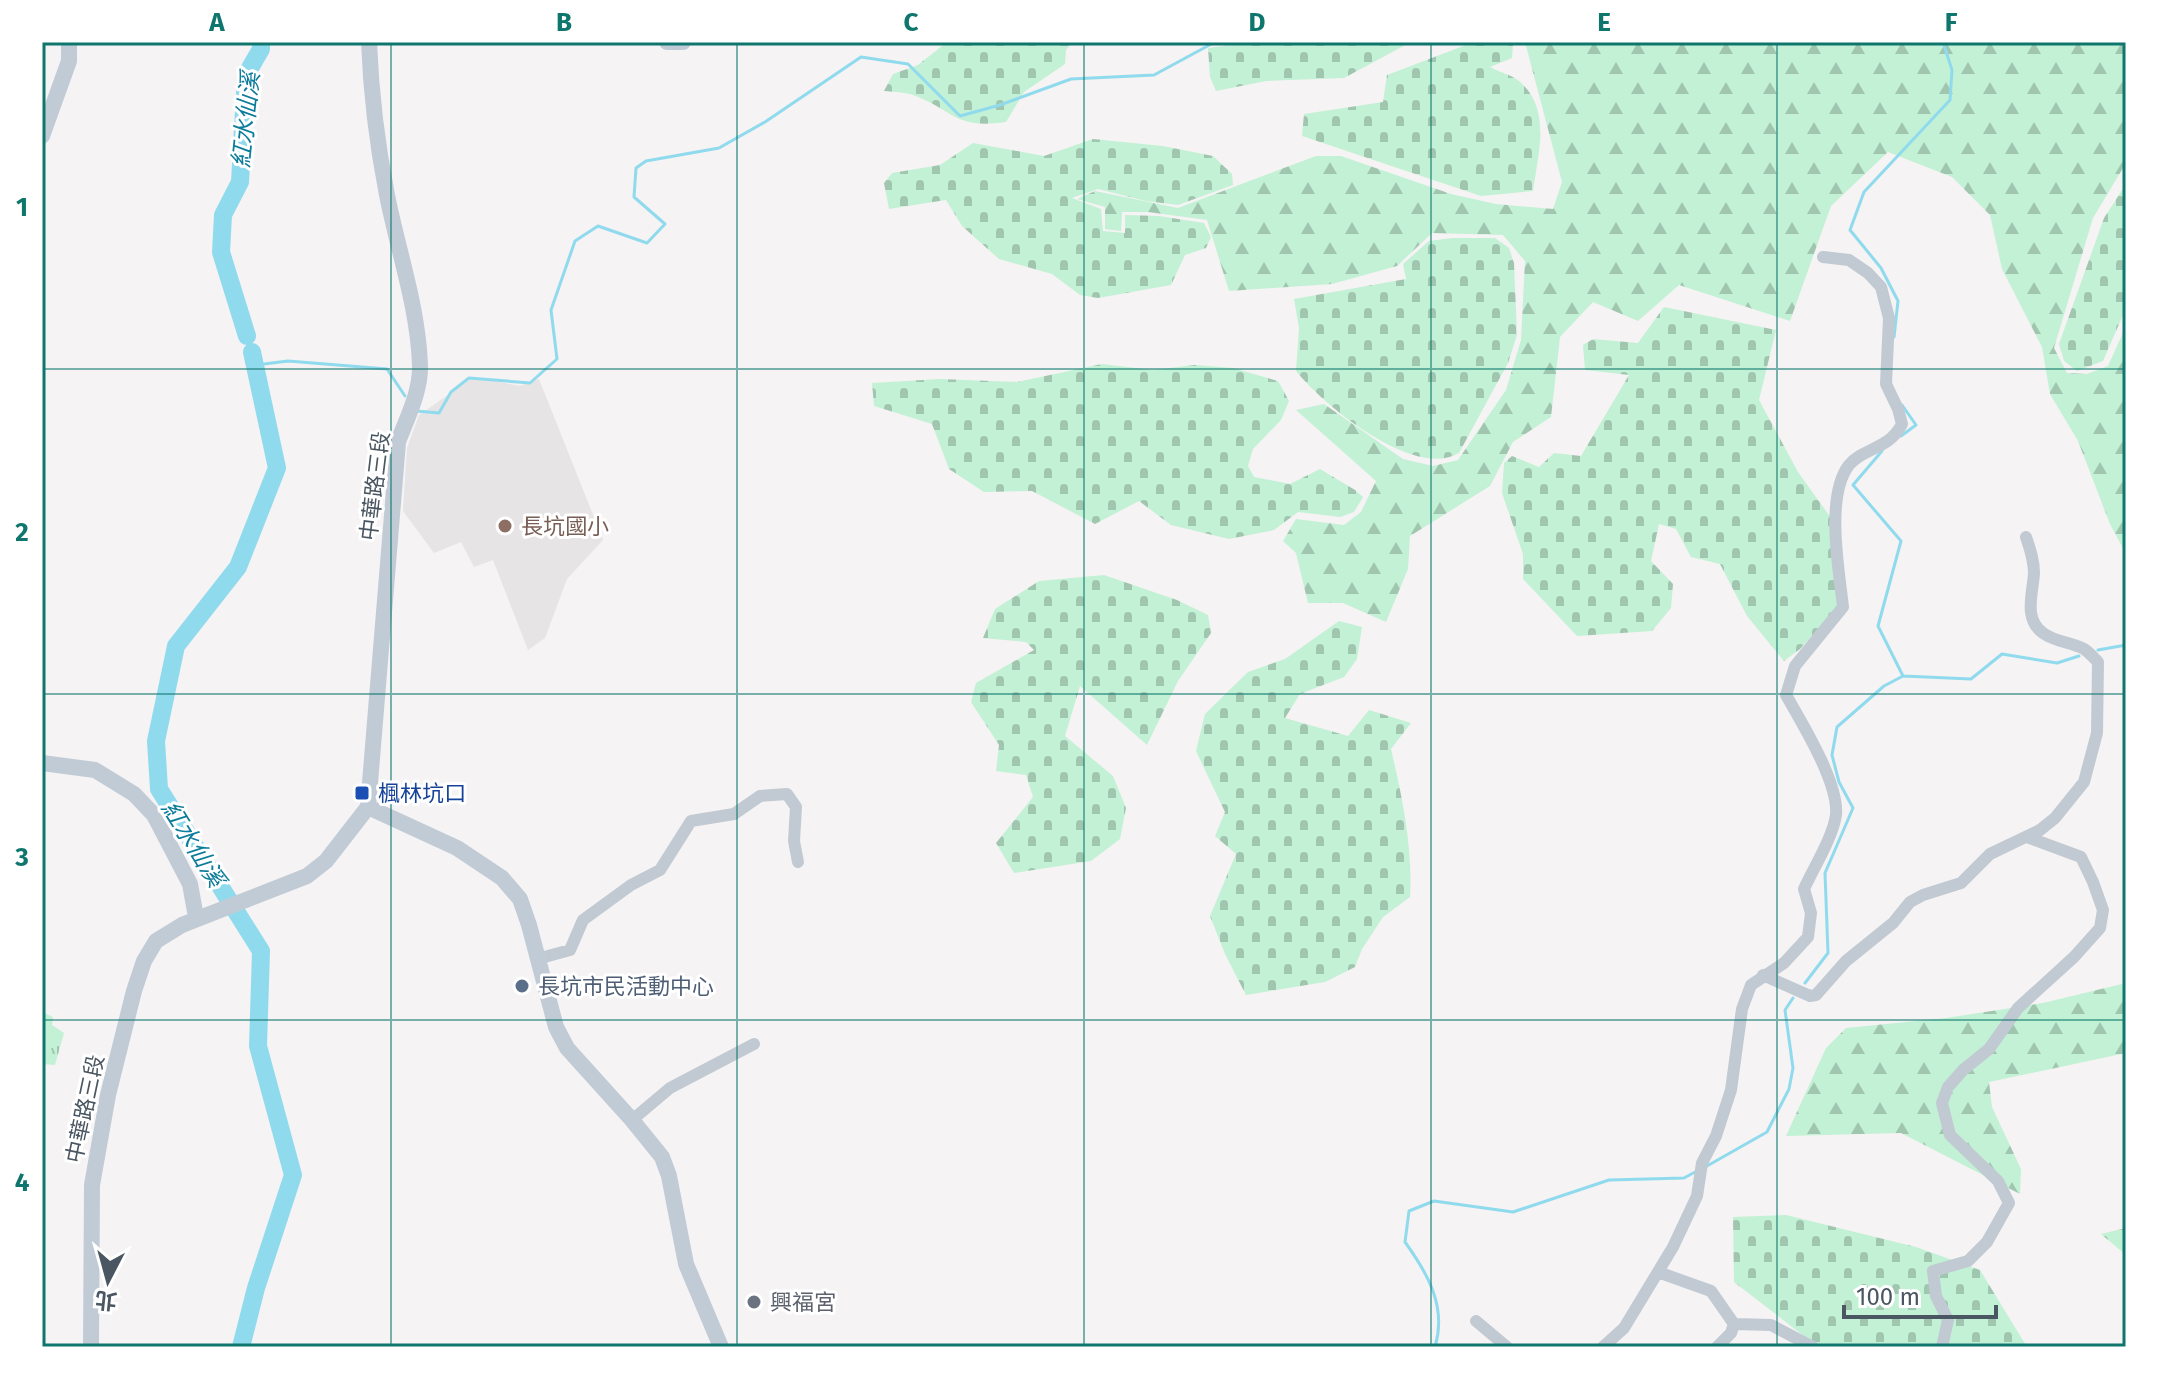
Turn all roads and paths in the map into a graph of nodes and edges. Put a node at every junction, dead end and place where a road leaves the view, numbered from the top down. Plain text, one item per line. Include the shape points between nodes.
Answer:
1 (69, 42) edge
2 (369, 42) edge
3 (667, 42) edge
4 (683, 42) edge
5 (42, 136) edge
6 (1823, 257) dead end
7 (2026, 537) dead end
8 (42, 763) edge
9 (368, 807) junction
10 (2027, 837) junction
11 (798, 862) dead end
12 (200, 916) junction
13 (537, 959) junction
14 (1763, 975) junction
15 (754, 1044) dead end
16 (632, 1120) junction
17 (1658, 1272) junction
18 (1476, 1321) dead end
19 (1734, 1324) junction
20 (91, 1347) edge
21 (721, 1347) edge
22 (1507, 1347) edge
23 (1603, 1347) edge
24 (1717, 1347) edge
25 (1813, 1347) edge
26 (1942, 1347) edge

1 - 5 main road via 69,61
2 - 9 main road, 中華路三段 via 387,194 410,289 420,365 398,442
3 - 4 main road
6 - 14 street via 1849,260 1881,287 1889,318 1886,384 1902,424 1896,437 1850,464 1837,492 1843,607 1795,666 1786,695 1833,790 1836,813 1804,889 1811,913 1808,937 1784,963
7 - 10 street via 2034,576 2029,598 2040,632 2084,649 2098,662 2097,733 2084,782 2055,818
8 - 12 main road via 95,770 134,794 154,815 190,884
9 - 12 main road, 中華路三段 via 326,861 307,876
9 - 13 main road via 457,848 502,878 520,899
10 - 14 street via 1990,854 1961,883 1910,902 1816,995
10 - 26 street via 2081,857 2103,910 2100,928 2018,1008 1989,1049 1948,1087 1942,1103 1950,1135 1998,1181 2009,1203 1987,1242 1968,1261 1933,1271 1936,1296 1948,1320
11 - 13 street via 796,807 787,794 760,796 734,814 691,821 660,870 583,920 570,950
12 - 20 main road, 中華路三段 via 156,941 144,961 126,1021 92,1185
13 - 16 main road via 567,1048
14 - 17 street via 1751,985 1742,1009 1731,1090 1701,1170 1697,1196
15 - 16 street via 670,1088
16 - 21 main road via 662,1157 686,1264
17 - 19 street via 1711,1291
17 - 23 street via 1624,1328
18 - 22 street
19 - 24 street
19 - 25 street via 1771,1325

